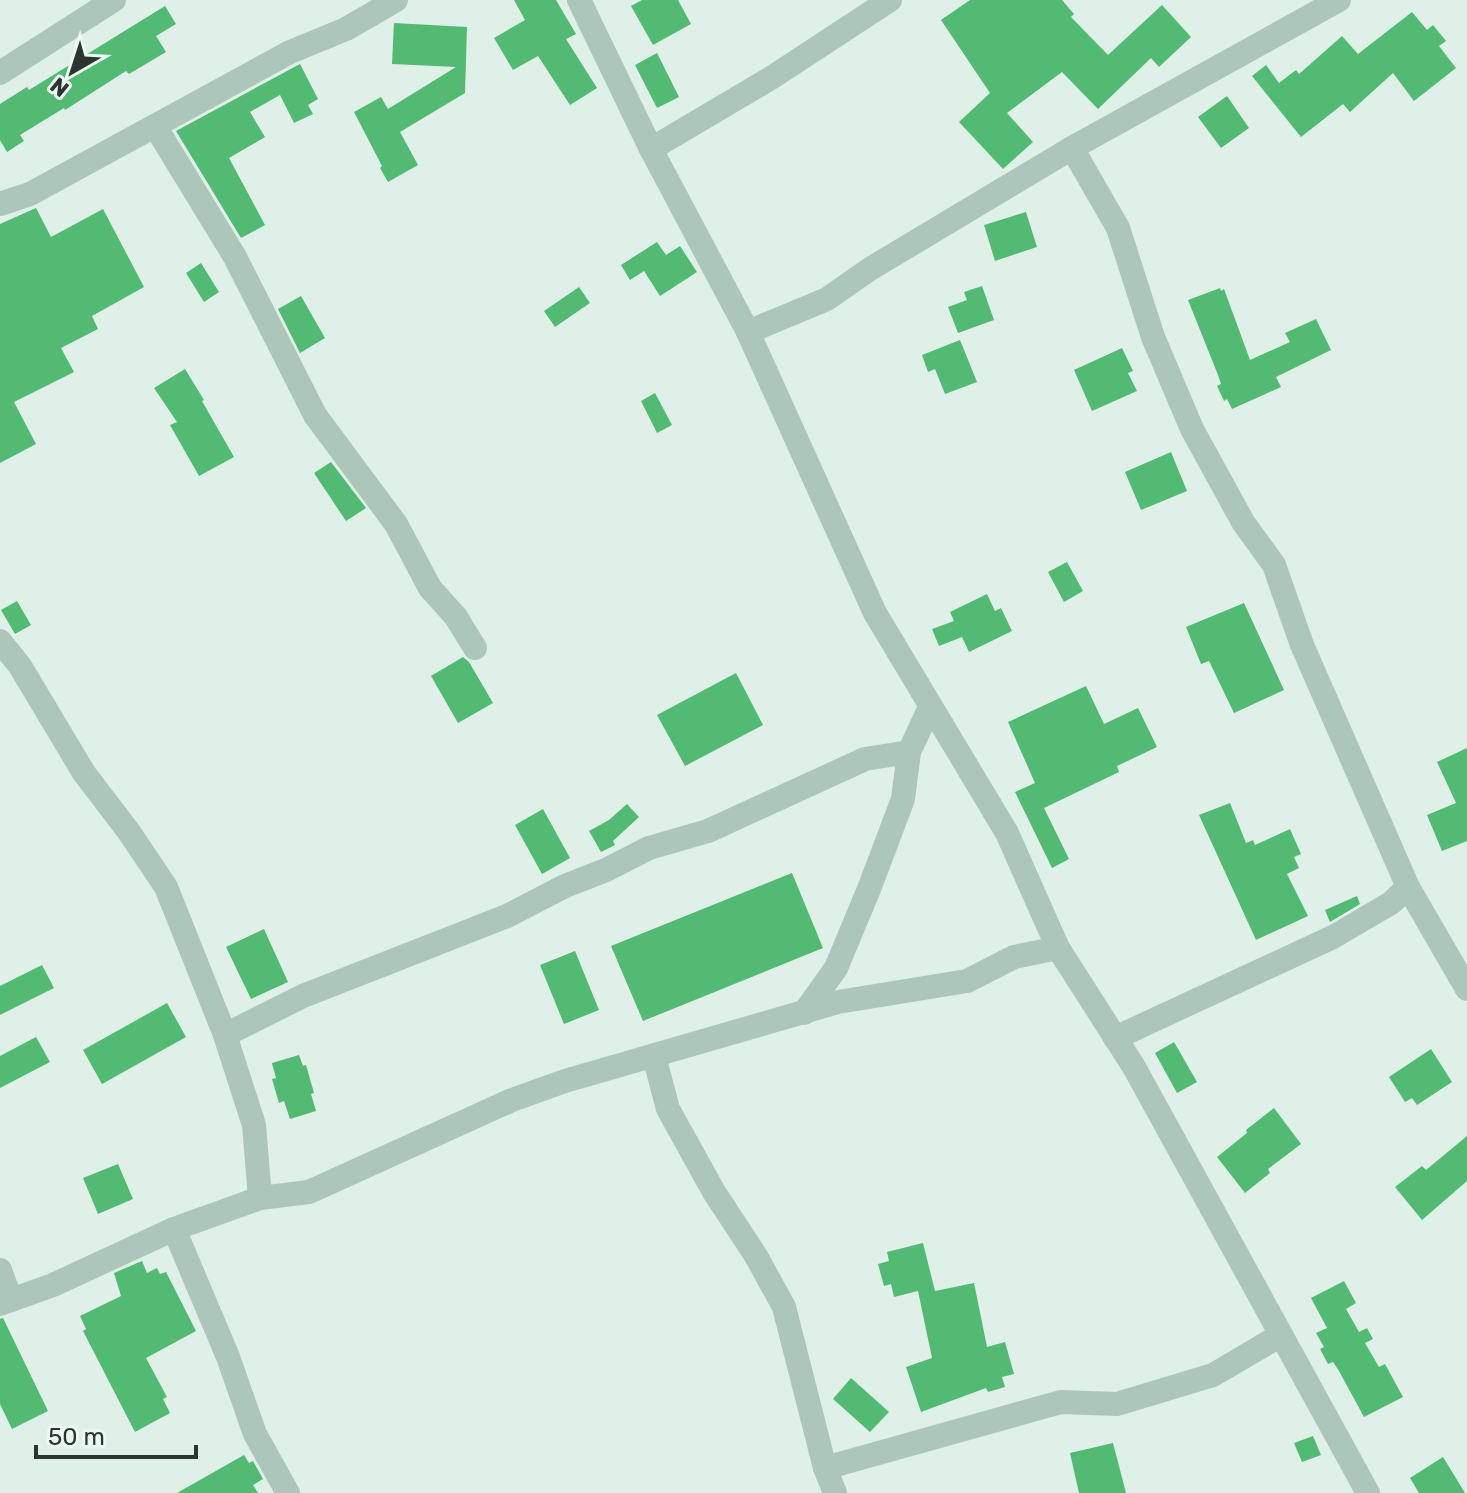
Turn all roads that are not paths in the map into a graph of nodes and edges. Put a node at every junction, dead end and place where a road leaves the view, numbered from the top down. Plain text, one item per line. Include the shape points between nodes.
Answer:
1 (114, 0) edge
2 (396, 0) edge
3 (579, 0) edge
4 (888, 0) edge
5 (1339, 0) edge
6 (0, 73) edge
7 (155, 126) junction
8 (1072, 148) junction
9 (651, 149) junction
10 (0, 204) edge
11 (748, 332) junction
12 (0, 641) edge
13 (475, 648) dead end
14 (930, 707) junction
15 (909, 752) junction
16 (1408, 887) junction
17 (1058, 948) junction
18 (1467, 989) edge
19 (804, 1013) junction
20 (225, 1035) junction
21 (1115, 1038) junction
22 (654, 1056) junction
23 (260, 1198) junction
24 (174, 1229) junction
25 (0, 1270) edge
26 (6, 1302) edge
27 (1281, 1335) junction
28 (825, 1468) junction
29 (288, 1493) edge
30 (835, 1493) edge
31 (1368, 1493) edge

1 - 6 street
2 - 7 street
3 - 9 street
4 - 9 street
5 - 8 street
7 - 10 street via 30,194
7 - 13 street via 235,257 315,415 396,524 430,588
8 - 11 street via 827,299
8 - 16 street via 1118,228 1153,337 1192,429 1243,522 1274,565 1302,645
9 - 11 street
11 - 14 street via 875,613
12 - 20 street via 84,773 166,887
14 - 15 street
14 - 17 street via 1007,833
15 - 19 street via 903,799 869,889 836,968
15 - 20 street via 865,759 708,831 649,848 507,916 303,996
16 - 18 street
16 - 21 street via 1333,937
17 - 19 street via 1014,957 967,981 838,1002
17 - 21 street
19 - 22 street
20 - 23 street via 254,1125
21 - 27 street
22 - 23 street via 512,1100 309,1192
22 - 28 street via 668,1109 784,1307
23 - 24 street
24 - 26 street
24 - 29 street via 255,1434
25 - 26 street
27 - 28 street via 1213,1375 1117,1404 1061,1402
27 - 31 street
28 - 30 street

